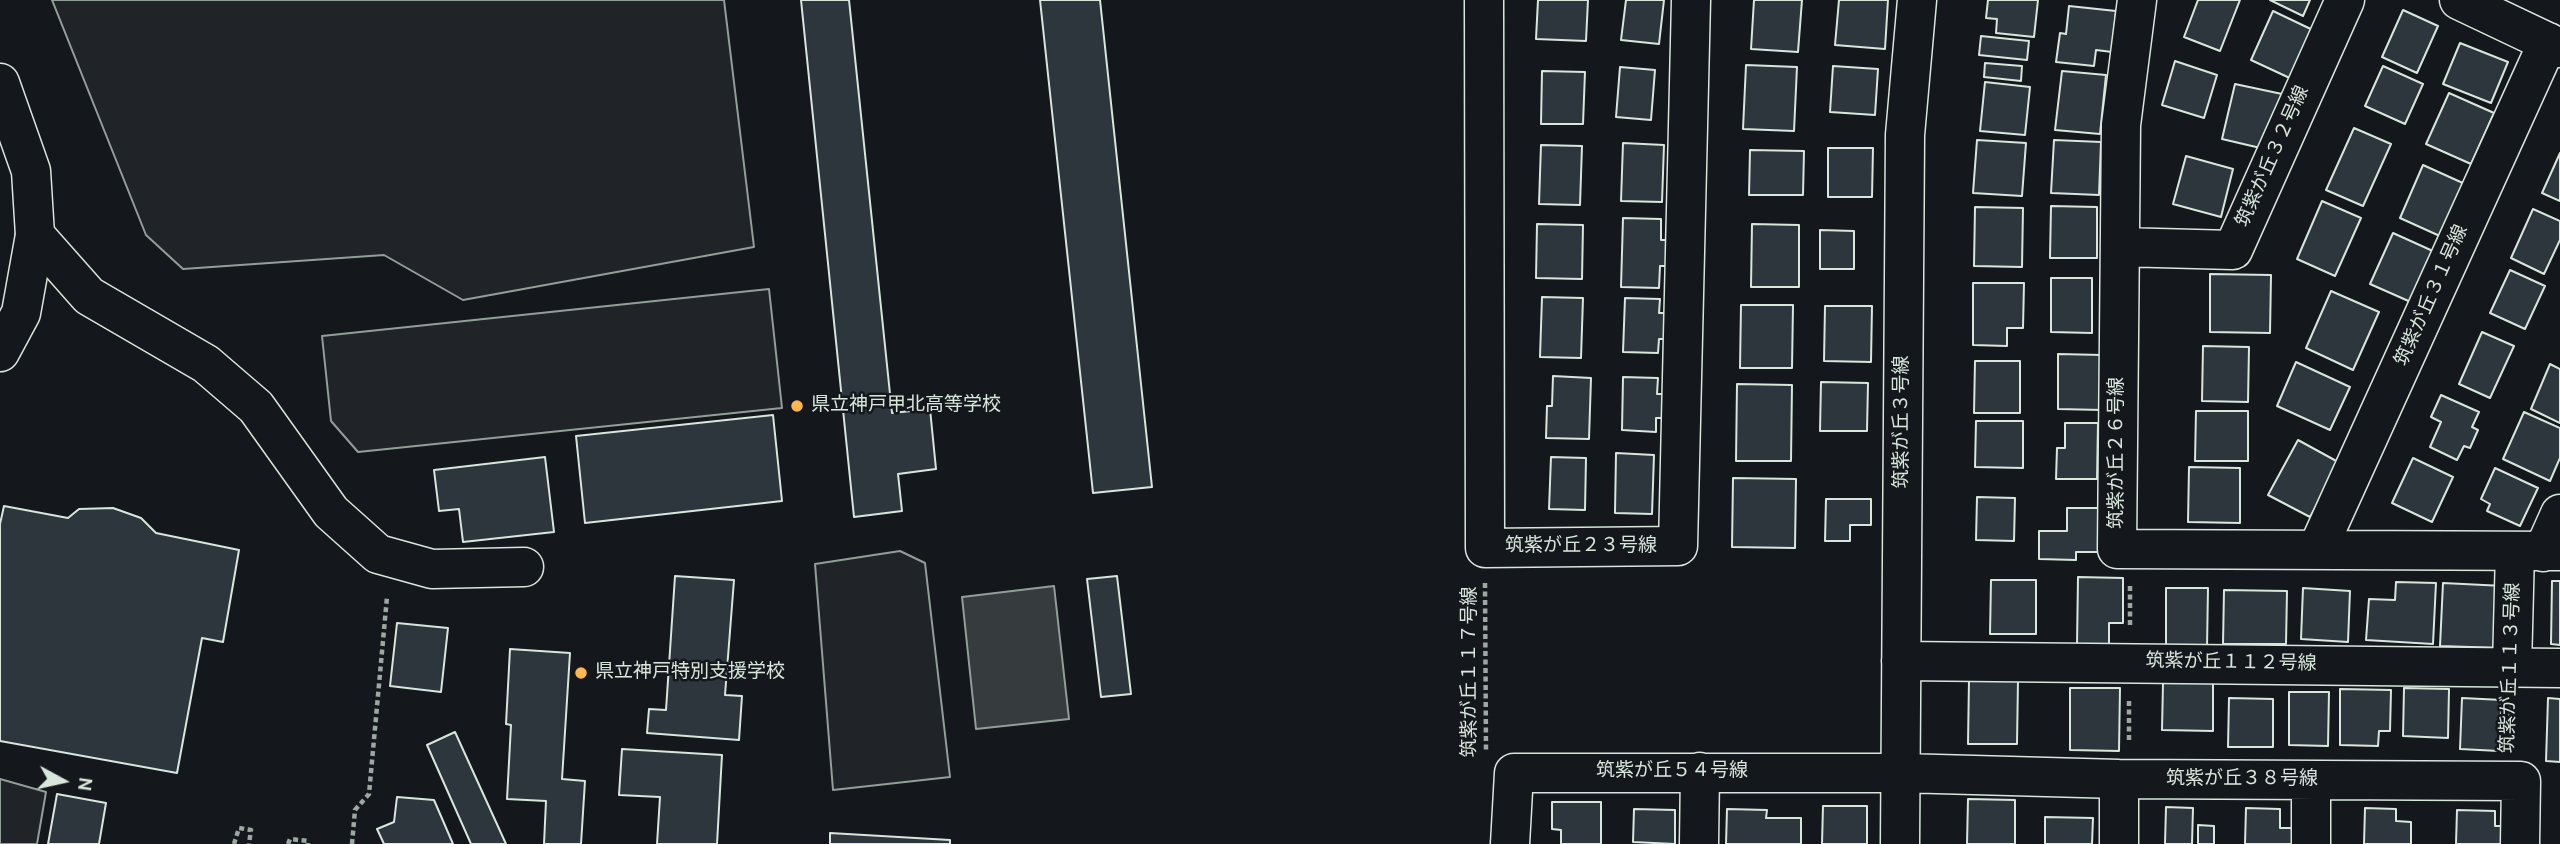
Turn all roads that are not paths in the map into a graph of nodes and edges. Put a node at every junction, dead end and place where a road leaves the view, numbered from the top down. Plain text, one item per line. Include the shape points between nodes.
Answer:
1 (1484, 0) edge
2 (1691, 0) edge
3 (1917, 0) edge
4 (2137, 0) edge
5 (2345, 0) edge
6 (2459, 0) edge
7 (2554, 45) edge
8 (0, 83) edge
9 (35, 235) junction
10 (2120, 247) junction
11 (0, 352) edge
12 (2560, 513) edge
13 (2317, 550) junction
14 (2539, 551) edge
15 (524, 568) dead end
16 (1902, 661) junction
17 (2512, 667) junction
18 (2560, 668) edge
19 (1699, 772) junction
20 (1901, 773) junction
21 (2119, 779) junction
22 (2311, 780) junction
23 (1510, 844) edge
24 (1699, 844) edge
25 (1900, 844) edge
26 (2119, 844) edge
27 (2311, 844) edge
28 (2520, 844) edge

1 - 2 street, 筑紫が丘２３号線 via 1485,548 1678,546
3 - 16 street, 筑紫が丘３号線 via 1905,135
4 - 10 street, 筑紫が丘２６号線 via 2122,125
5 - 10 street, 筑紫が丘３２号線 via 2233,250
6 - 7 street
7 - 13 street, 筑紫が丘３１号線
8 - 9 street via 31,171
9 - 11 street via 21,313
9 - 15 street via 89,296 205,364 256,407 331,512 378,554 432,569
10 - 13 street, 筑紫が丘２６号線 via 2117,549
12 - 14 street
13 - 14 street, 筑紫が丘２６号線
14 - 17 street, 筑紫が丘１１３号線
16 - 17 street, 筑紫が丘１１２号線
16 - 20 street, 筑紫が丘３号線
17 - 18 street, 筑紫が丘１１２号線
19 - 20 street, 筑紫が丘５４号線
19 - 23 street, 筑紫が丘５４号線 via 1514,773
19 - 24 street
20 - 21 street, 筑紫が丘３８号線
20 - 25 street, 筑紫が丘３号線
21 - 22 street, 筑紫が丘３８号線
21 - 26 street
22 - 27 street
22 - 28 street, 筑紫が丘３８号線 via 2521,781

